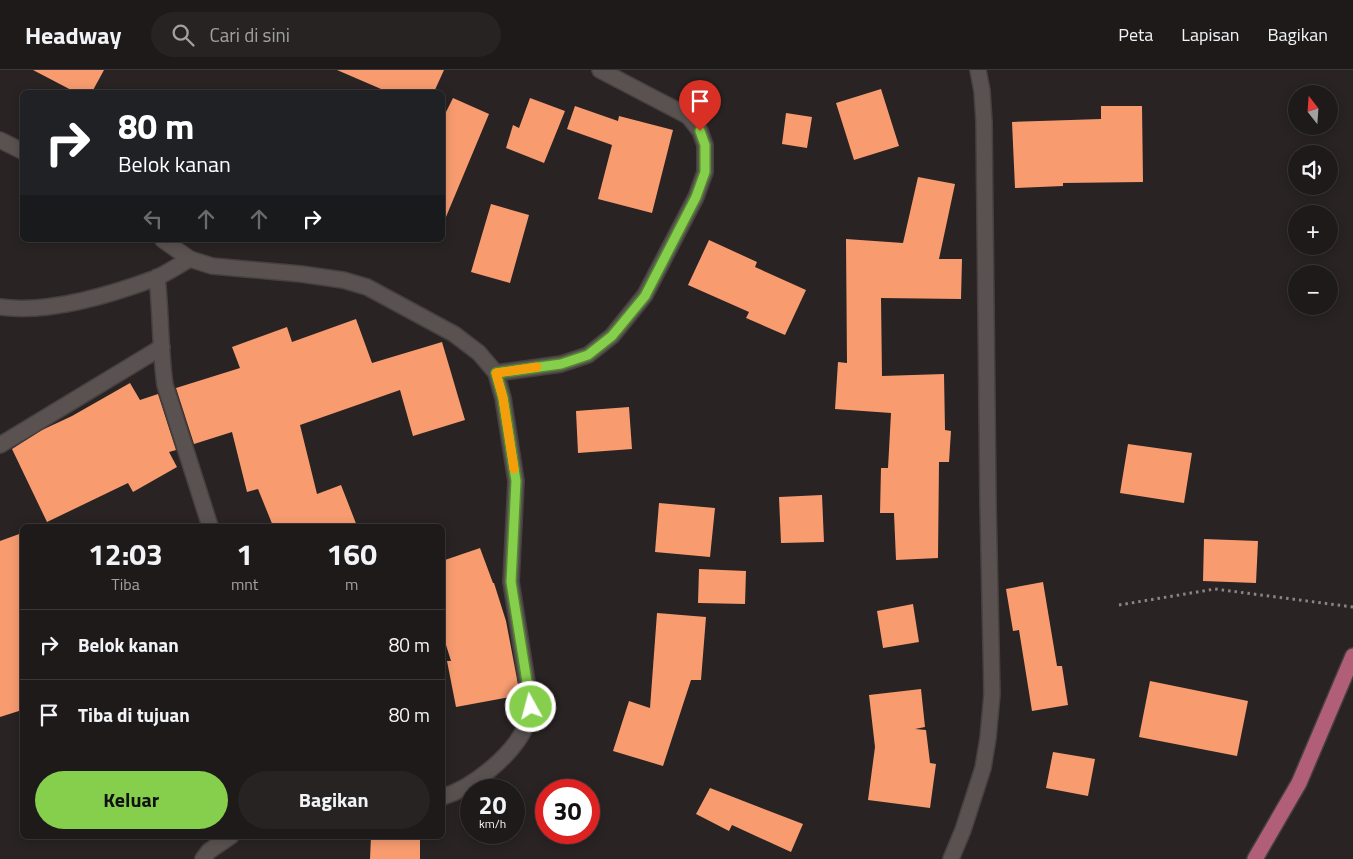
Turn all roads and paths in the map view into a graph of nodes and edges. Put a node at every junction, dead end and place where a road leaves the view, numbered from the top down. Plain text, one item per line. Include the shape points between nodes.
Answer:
1 (600, 70) edge
2 (978, 70) edge
3 (0, 140) edge
4 (20, 150) edge
5 (166, 242) edge
6 (190, 259) junction
7 (157, 277) junction
8 (0, 307) edge
9 (162, 347) junction
10 (496, 373) junction
11 (0, 445) edge
12 (209, 524) edge
13 (1119, 606) dead end
14 (1353, 607) edge
15 (1353, 656) edge
16 (445, 795) edge
17 (227, 839) edge
18 (203, 859) edge
19 (950, 859) edge
20 (1255, 859) edge

1 - 10 street via 688,116 700,131 705,145 705,172 696,197 645,296 612,336 588,355 561,364
2 - 19 street via 984,122 992,694 983,768
3 - 4 street
5 - 6 street
6 - 7 street
6 - 10 street via 212,266 301,274 367,287 454,334 480,353
7 - 8 street via 53,306 28,309
7 - 9 street
9 - 11 street
9 - 12 street via 165,385
10 - 16 street via 516,481 511,582 531,707 526,725 515,744 479,778 456,793
13 - 14 path via 1215,589
15 - 20 main road via 1299,783
17 - 18 street

